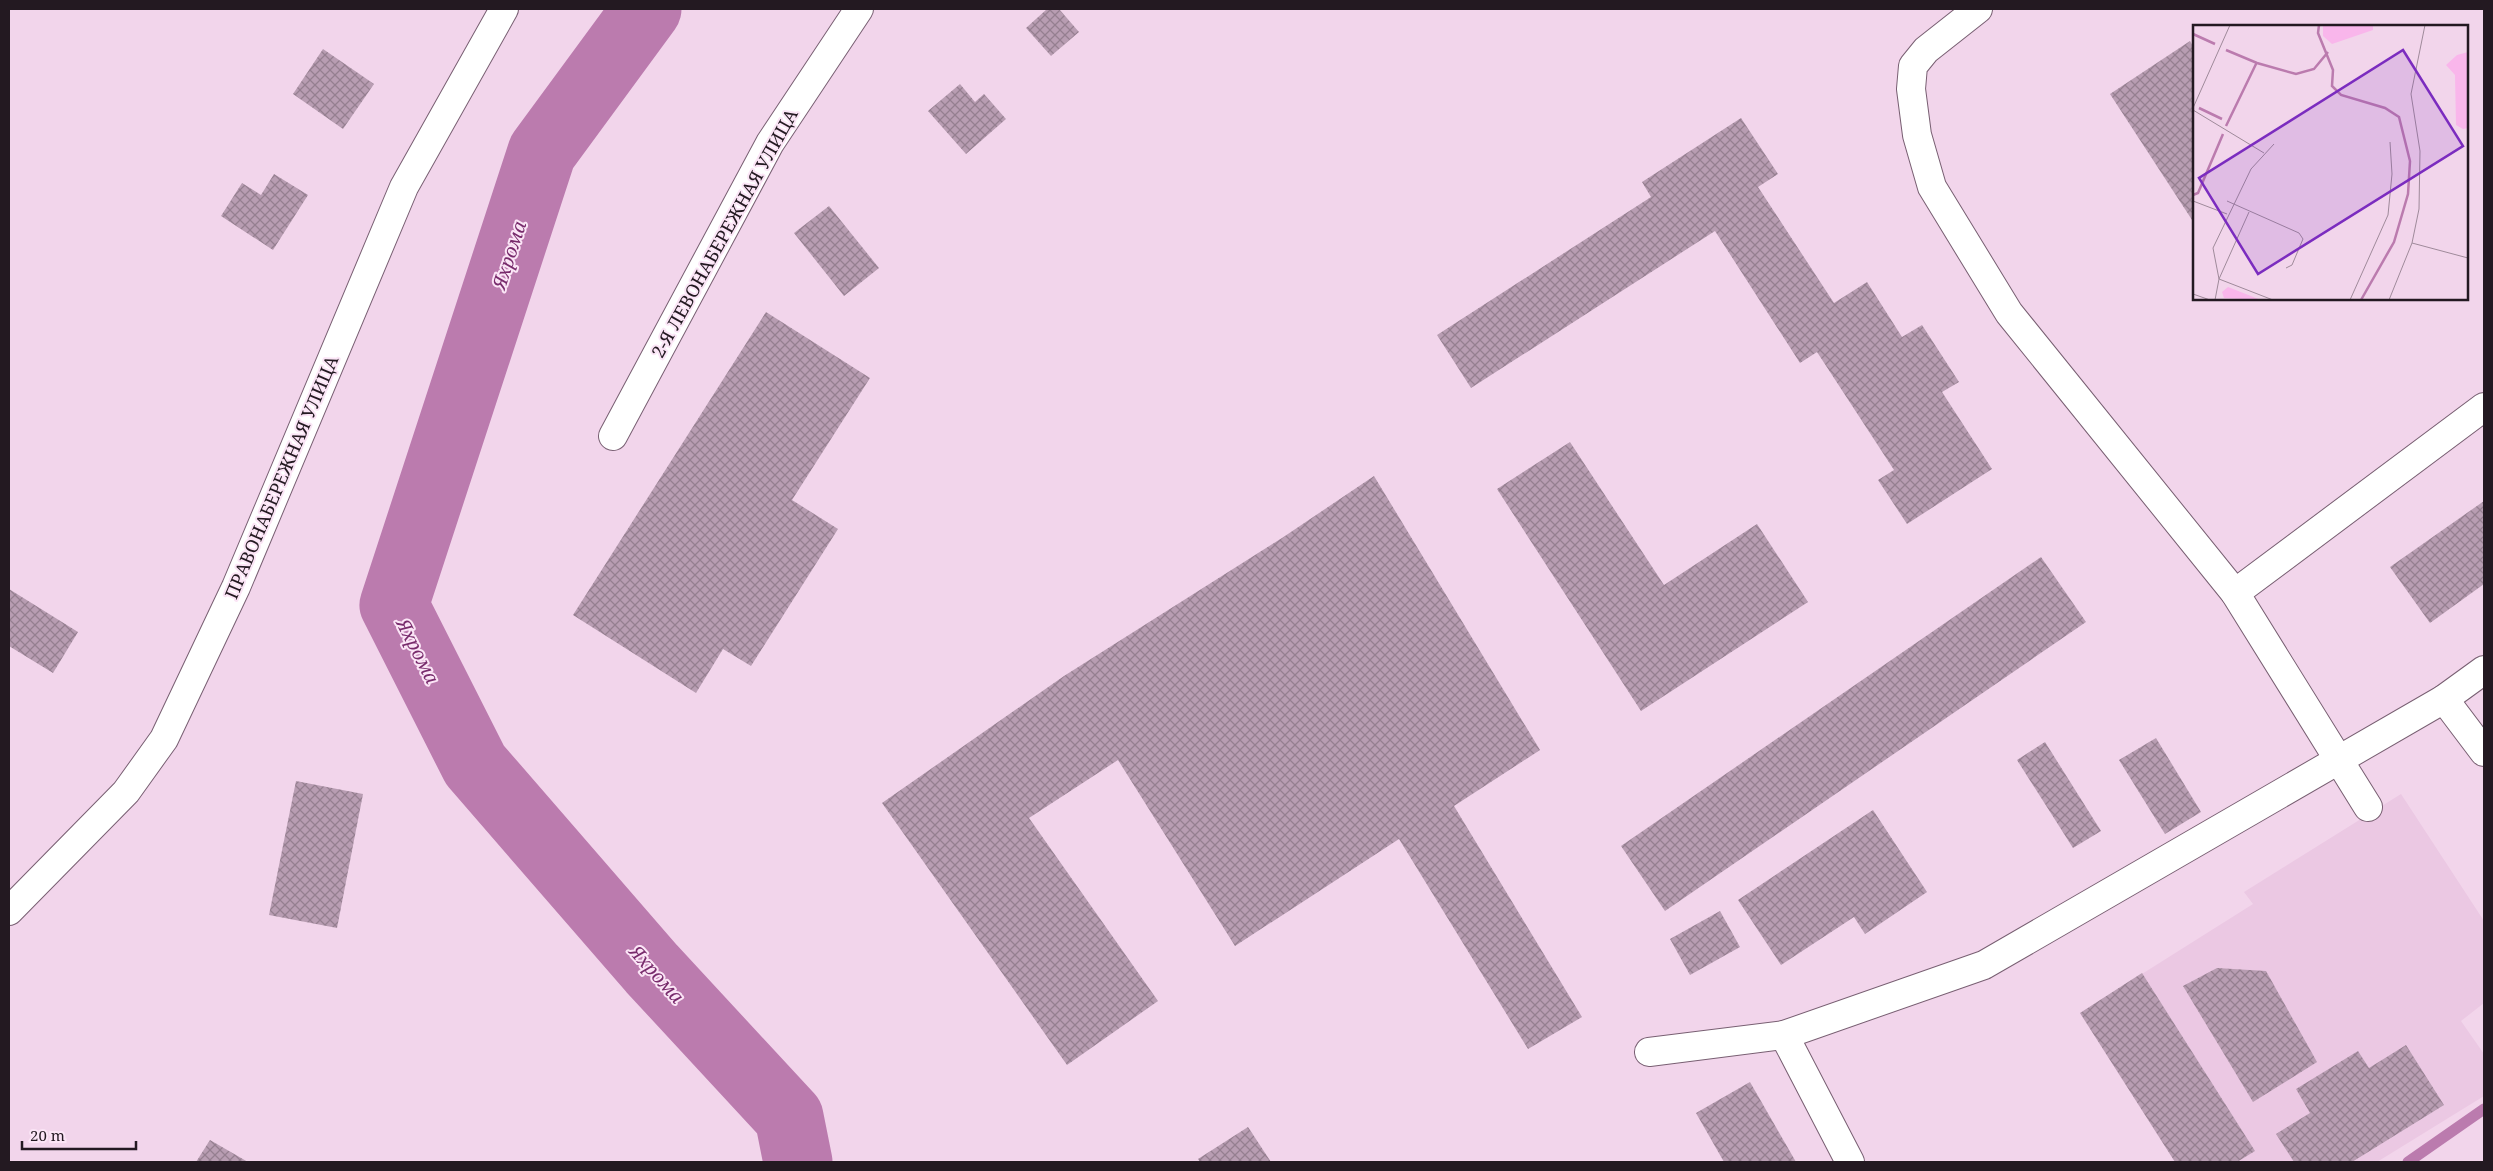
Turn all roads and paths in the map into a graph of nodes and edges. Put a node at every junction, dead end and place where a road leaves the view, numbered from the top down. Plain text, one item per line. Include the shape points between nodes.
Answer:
1 (504, 9) edge
2 (859, 9) edge
3 (1978, 9) edge
4 (2484, 407) edge
5 (613, 436) dead end
6 (2235, 592) junction
7 (2484, 670) edge
8 (2444, 699) junction
9 (2484, 752) edge
10 (2338, 761) junction
11 (2368, 807) dead end
12 (9, 911) edge
13 (1784, 1035) junction
14 (1649, 1052) dead end
15 (1850, 1162) edge

1 - 12 street, ПРАВОНАБЕРЕЖНАЯ УЛИЦА via 404,187 236,587 164,739 126,792
2 - 5 street, 2-Я ЛЕВОНАБЕРЕЖНАЯ УЛИЦА via 770,143
3 - 6 street via 1926,50 1913,66 1911,89 1916,134 1932,187 2009,313
4 - 6 street
6 - 10 street
7 - 8 street
8 - 9 street
8 - 10 street
10 - 11 street
10 - 13 street via 1984,965
13 - 14 street
13 - 15 street

